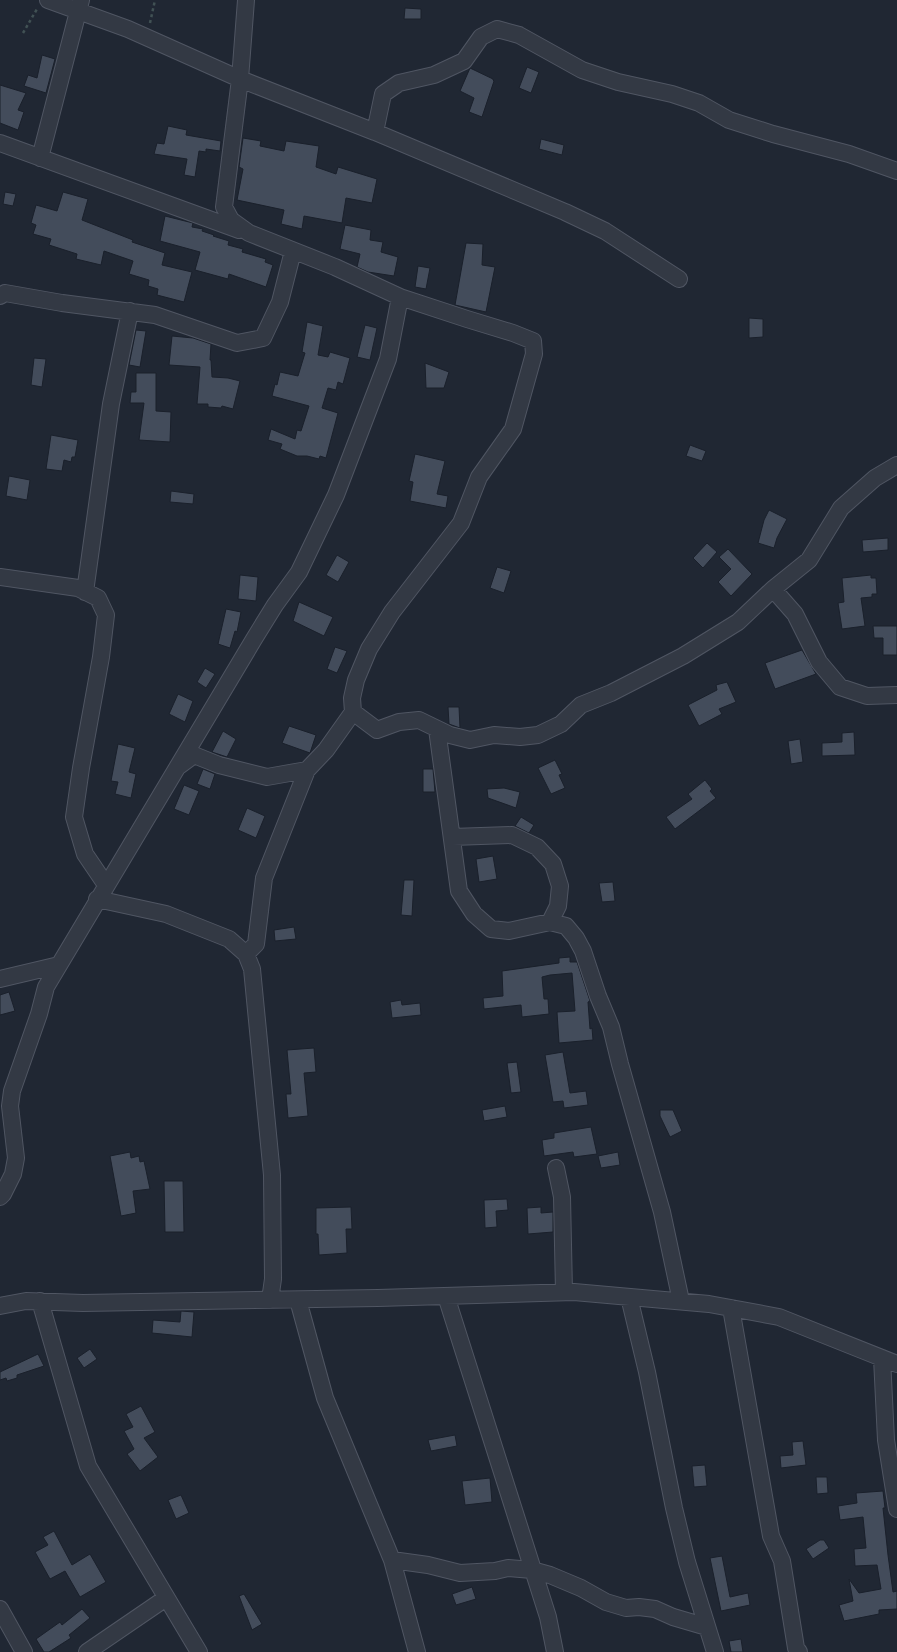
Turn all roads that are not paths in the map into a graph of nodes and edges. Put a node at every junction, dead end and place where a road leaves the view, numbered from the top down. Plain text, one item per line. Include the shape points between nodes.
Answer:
1 (246, 0) edge
2 (43, 3) edge
3 (79, 5) edge
4 (240, 79) junction
5 (375, 132) junction
6 (0, 143) edge
7 (40, 158) junction
8 (897, 171) edge
9 (249, 233) junction
10 (293, 251) junction
11 (678, 279) dead end
12 (0, 296) edge
13 (400, 297) junction
14 (130, 311) junction
15 (897, 465) edge
16 (0, 577) edge
17 (773, 589) junction
18 (86, 592) junction
19 (897, 695) edge
20 (353, 712) junction
21 (437, 729) junction
22 (178, 766) junction
23 (307, 770) junction
24 (452, 838) junction
25 (106, 885) junction
26 (97, 899) junction
27 (550, 922) junction
28 (246, 954) junction
29 (59, 965) junction
30 (0, 979) edge
31 (556, 1168) dead end
32 (0, 1198) edge
33 (564, 1292) junction
34 (446, 1296) junction
35 (629, 1297) junction
36 (270, 1300) junction
37 (298, 1300) junction
38 (681, 1301) junction
39 (40, 1302) junction
40 (0, 1306) edge
41 (731, 1308) junction
42 (882, 1358) junction
43 (897, 1364) edge
44 (897, 1509) edge
45 (392, 1560) junction
46 (532, 1570) junction
47 (166, 1598) junction
48 (0, 1609) edge
49 (707, 1627) junction
50 (797, 1651) edge
51 (24, 1652) edge
52 (87, 1652) edge
53 (199, 1652) edge
54 (417, 1652) edge
55 (555, 1652) edge
56 (715, 1652) edge

1 - 4 street
2 - 3 street
3 - 4 street
3 - 7 street
4 - 5 street
4 - 9 street via 224,207 230,220
5 - 8 street via 383,94 399,84 434,75 464,61 481,37 497,29 519,35 582,70 618,82 672,94 699,103 729,120 849,154
5 - 11 street via 605,231
6 - 7 street
7 - 9 street
9 - 10 street
10 - 13 street
10 - 14 street via 280,302 264,338 237,343 155,315
12 - 14 street via 5,293
13 - 20 street via 513,332 533,341 534,354 513,429 479,476 461,523 392,612 369,649 356,680 352,698
13 - 22 street via 388,359 332,502 299,572 275,605
14 - 18 street via 110,404
15 - 17 street via 875,478 841,508 809,560
16 - 18 street via 78,588
17 - 19 street via 795,614 819,662 840,687 867,696
17 - 21 street via 726,630 683,656 581,705 561,724 538,735 494,735 470,740
18 - 25 street via 98,598 106,616 74,817 85,854
20 - 21 street via 377,730 399,722 419,720
20 - 23 street via 326,750
21 - 24 street
22 - 23 street via 194,756 267,777
22 - 25 street
23 - 28 street via 264,878 256,944
24 - 27 street via 459,891 474,914 491,929 509,931
24 - 27 street via 512,835 537,846 553,864 560,886 558,906
25 - 26 street
26 - 28 street via 166,914 229,939
26 - 29 street
27 - 38 street via 566,926 576,938 611,1027 662,1212
28 - 36 street via 252,969 272,1175 273,1279
29 - 30 street
29 - 32 street via 46,987 12,1091 10,1106 16,1158 13,1174
31 - 33 street via 562,1197
33 - 34 street
33 - 35 street
34 - 37 street
34 - 46 street
35 - 38 street
35 - 49 street via 674,1508
36 - 37 street
36 - 39 street
37 - 45 street via 325,1398
38 - 41 street
39 - 40 street via 26,1301
39 - 47 street via 88,1466
41 - 42 street via 779,1317
41 - 50 street via 771,1536 782,1561
42 - 43 street
42 - 44 street via 886,1440
45 - 46 street via 460,1573 508,1568
45 - 54 street
46 - 49 street via 581,1588 606,1602 626,1608 655,1609
46 - 55 street via 548,1617
47 - 52 street
47 - 53 street
48 - 51 street
49 - 56 street

